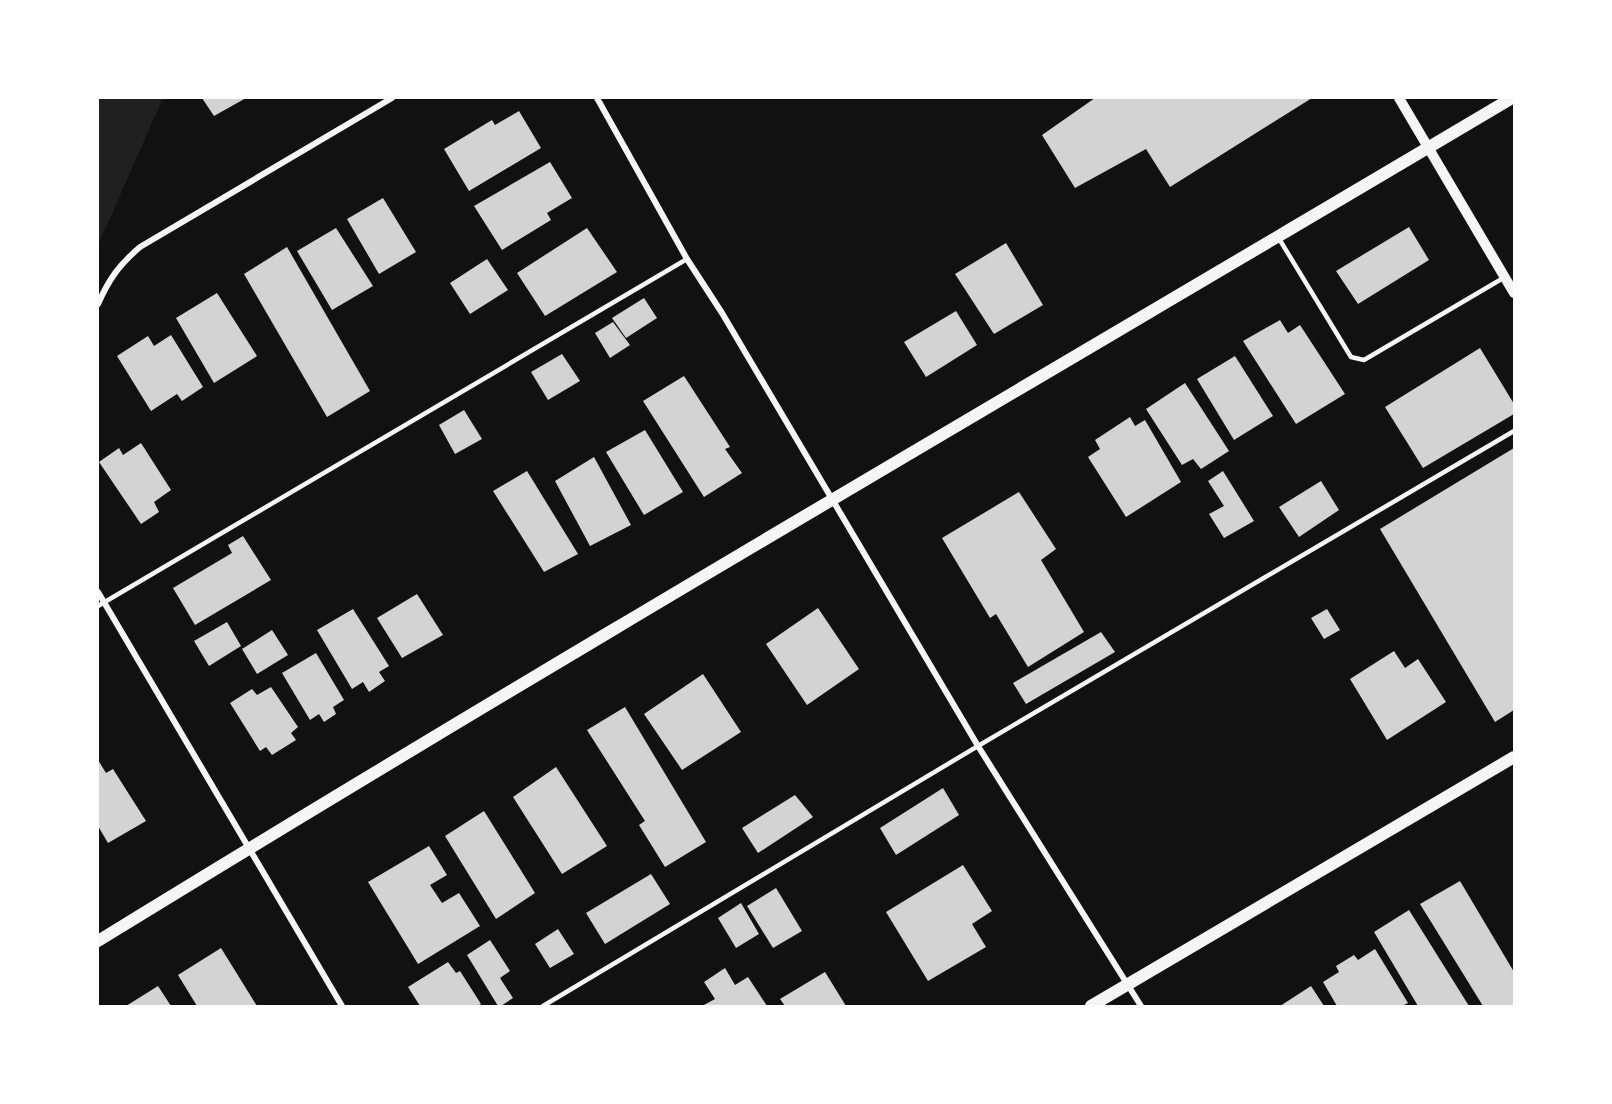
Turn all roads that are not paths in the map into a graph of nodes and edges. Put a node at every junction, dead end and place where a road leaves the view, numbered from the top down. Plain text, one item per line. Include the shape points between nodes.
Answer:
1 (392, 98) edge
2 (597, 98) edge
3 (1399, 98) edge
4 (1512, 98) edge
5 (1429, 147) junction
6 (1278, 237) junction
7 (687, 259) junction
8 (1505, 277) junction
9 (1515, 293) edge
10 (98, 304) edge
11 (1515, 431) edge
12 (832, 500) junction
13 (98, 592) edge
14 (100, 604) edge
15 (978, 746) junction
16 (1515, 757) edge
17 (248, 848) junction
18 (98, 941) edge
19 (1128, 985) junction
20 (342, 1006) edge
21 (543, 1006) edge
22 (1091, 1006) edge
23 (1141, 1006) edge

1 - 10 street via 140,247 120,264
2 - 7 street
3 - 5 street
4 - 5 main road
5 - 6 main road
5 - 8 street
6 - 8 lane via 1351,357 1364,360
6 - 12 main road
7 - 12 street
7 - 14 lane
8 - 9 street
11 - 15 lane
12 - 15 street
12 - 17 main road
13 - 14 street
14 - 17 street
15 - 19 street
15 - 21 lane
16 - 19 main road
17 - 18 main road
17 - 20 street
19 - 22 main road
19 - 23 street

